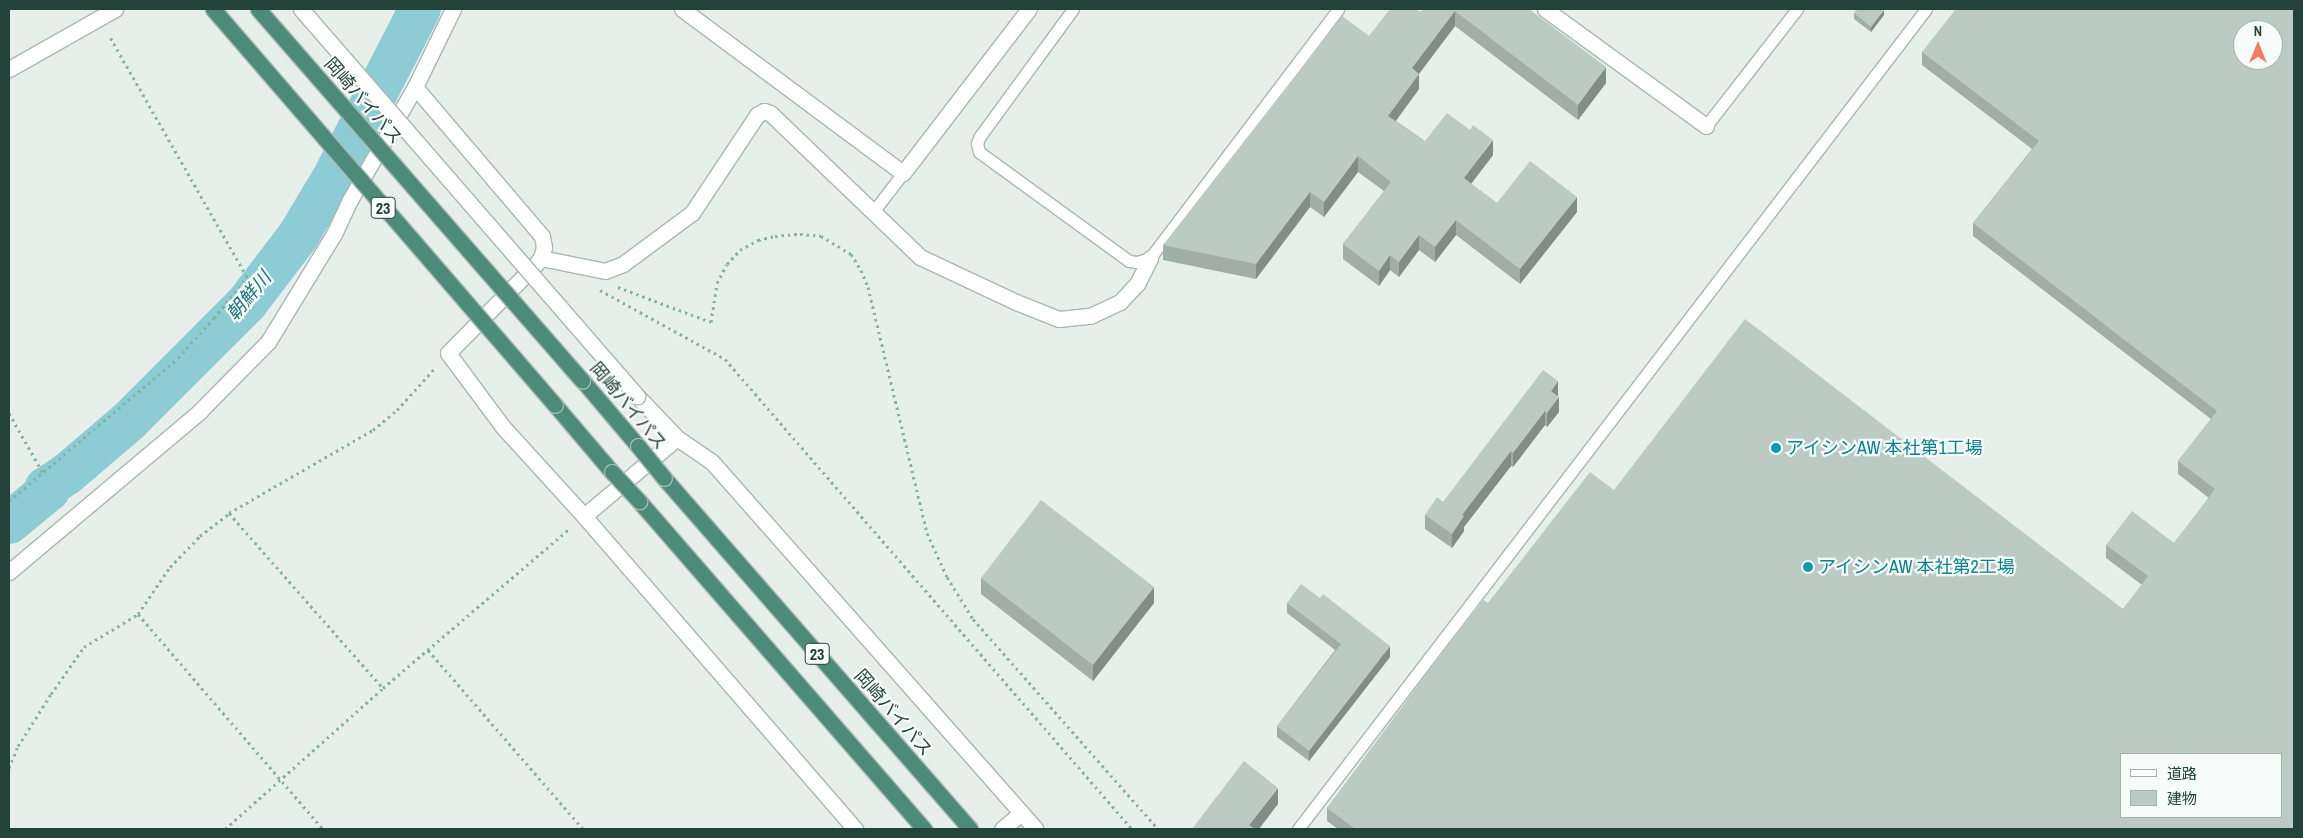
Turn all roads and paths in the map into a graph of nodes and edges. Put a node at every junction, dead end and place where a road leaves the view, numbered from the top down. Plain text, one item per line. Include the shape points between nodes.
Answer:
1 (115, 9) edge
2 (213, 9) edge
3 (258, 9) edge
4 (301, 9) edge
5 (453, 9) edge
6 (682, 9) edge
7 (1029, 9) edge
8 (1073, 9) edge
9 (1338, 9) edge
10 (1545, 9) edge
11 (1797, 9) edge
12 (1926, 9) edge
13 (99, 18) junction
14 (9, 69) edge
15 (415, 87) junction
16 (1706, 126) joint
17 (903, 173) junction
18 (873, 212) junction
19 (541, 258) junction
20 (1150, 258) junction
21 (612, 285) dead end
22 (594, 287) dead end
23 (448, 353) junction
24 (9, 413) edge
25 (677, 438) junction
26 (43, 473) junction
27 (9, 501) edge
28 (229, 513) junction
29 (584, 516) junction
30 (9, 572) edge
31 (138, 614) junction
32 (428, 650) junction
33 (383, 688) junction
34 (9, 768) edge
35 (281, 781) junction
36 (1020, 813) junction
37 (225, 829) edge
38 (323, 829) edge
39 (583, 829) edge
40 (855, 829) edge
41 (924, 829) edge
42 (970, 829) edge
43 (1002, 829) edge
44 (1035, 829) edge
45 (1132, 829) edge
46 (1158, 829) edge
47 (1298, 829) edge

1 - 13 street
2 - 41 highway, 23, bridge
3 - 42 highway, 岡崎バイパス / 23, bridge
4 - 25 street, bridge
5 - 15 street
6 - 17 street
7 - 17 street
8 - 20 lane via 977,143 980,152 1129,261
9 - 20 lane
10 - 16 street
11 - 16 lane
12 - 47 lane
13 - 14 street
13 - 26 path via 247,277 178,358
15 - 19 street via 542,236
15 - 30 street via 334,234 268,342 200,411
17 - 18 lane
18 - 19 street via 770,113 764,111 757,115 692,213 623,264 605,271
18 - 20 street via 920,257 1059,319 1090,316 1120,302 1137,284
19 - 23 street
21 - 46 path via 711,322 717,283 727,264 740,250 758,240 800,234 821,236 851,254 868,287 924,524 947,577 973,619
22 - 45 path via 725,359
23 - 28 path via 397,410 373,430
23 - 29 street via 503,427
24 - 26 path
25 - 29 street
25 - 36 street via 712,462
26 - 27 path
28 - 31 path via 200,536 170,567
28 - 33 path
29 - 32 path
29 - 40 street
31 - 34 path via 84,647 32,724
31 - 35 path
32 - 33 path
32 - 39 path
33 - 35 path
35 - 37 path
35 - 38 path
36 - 43 street
36 - 44 street

